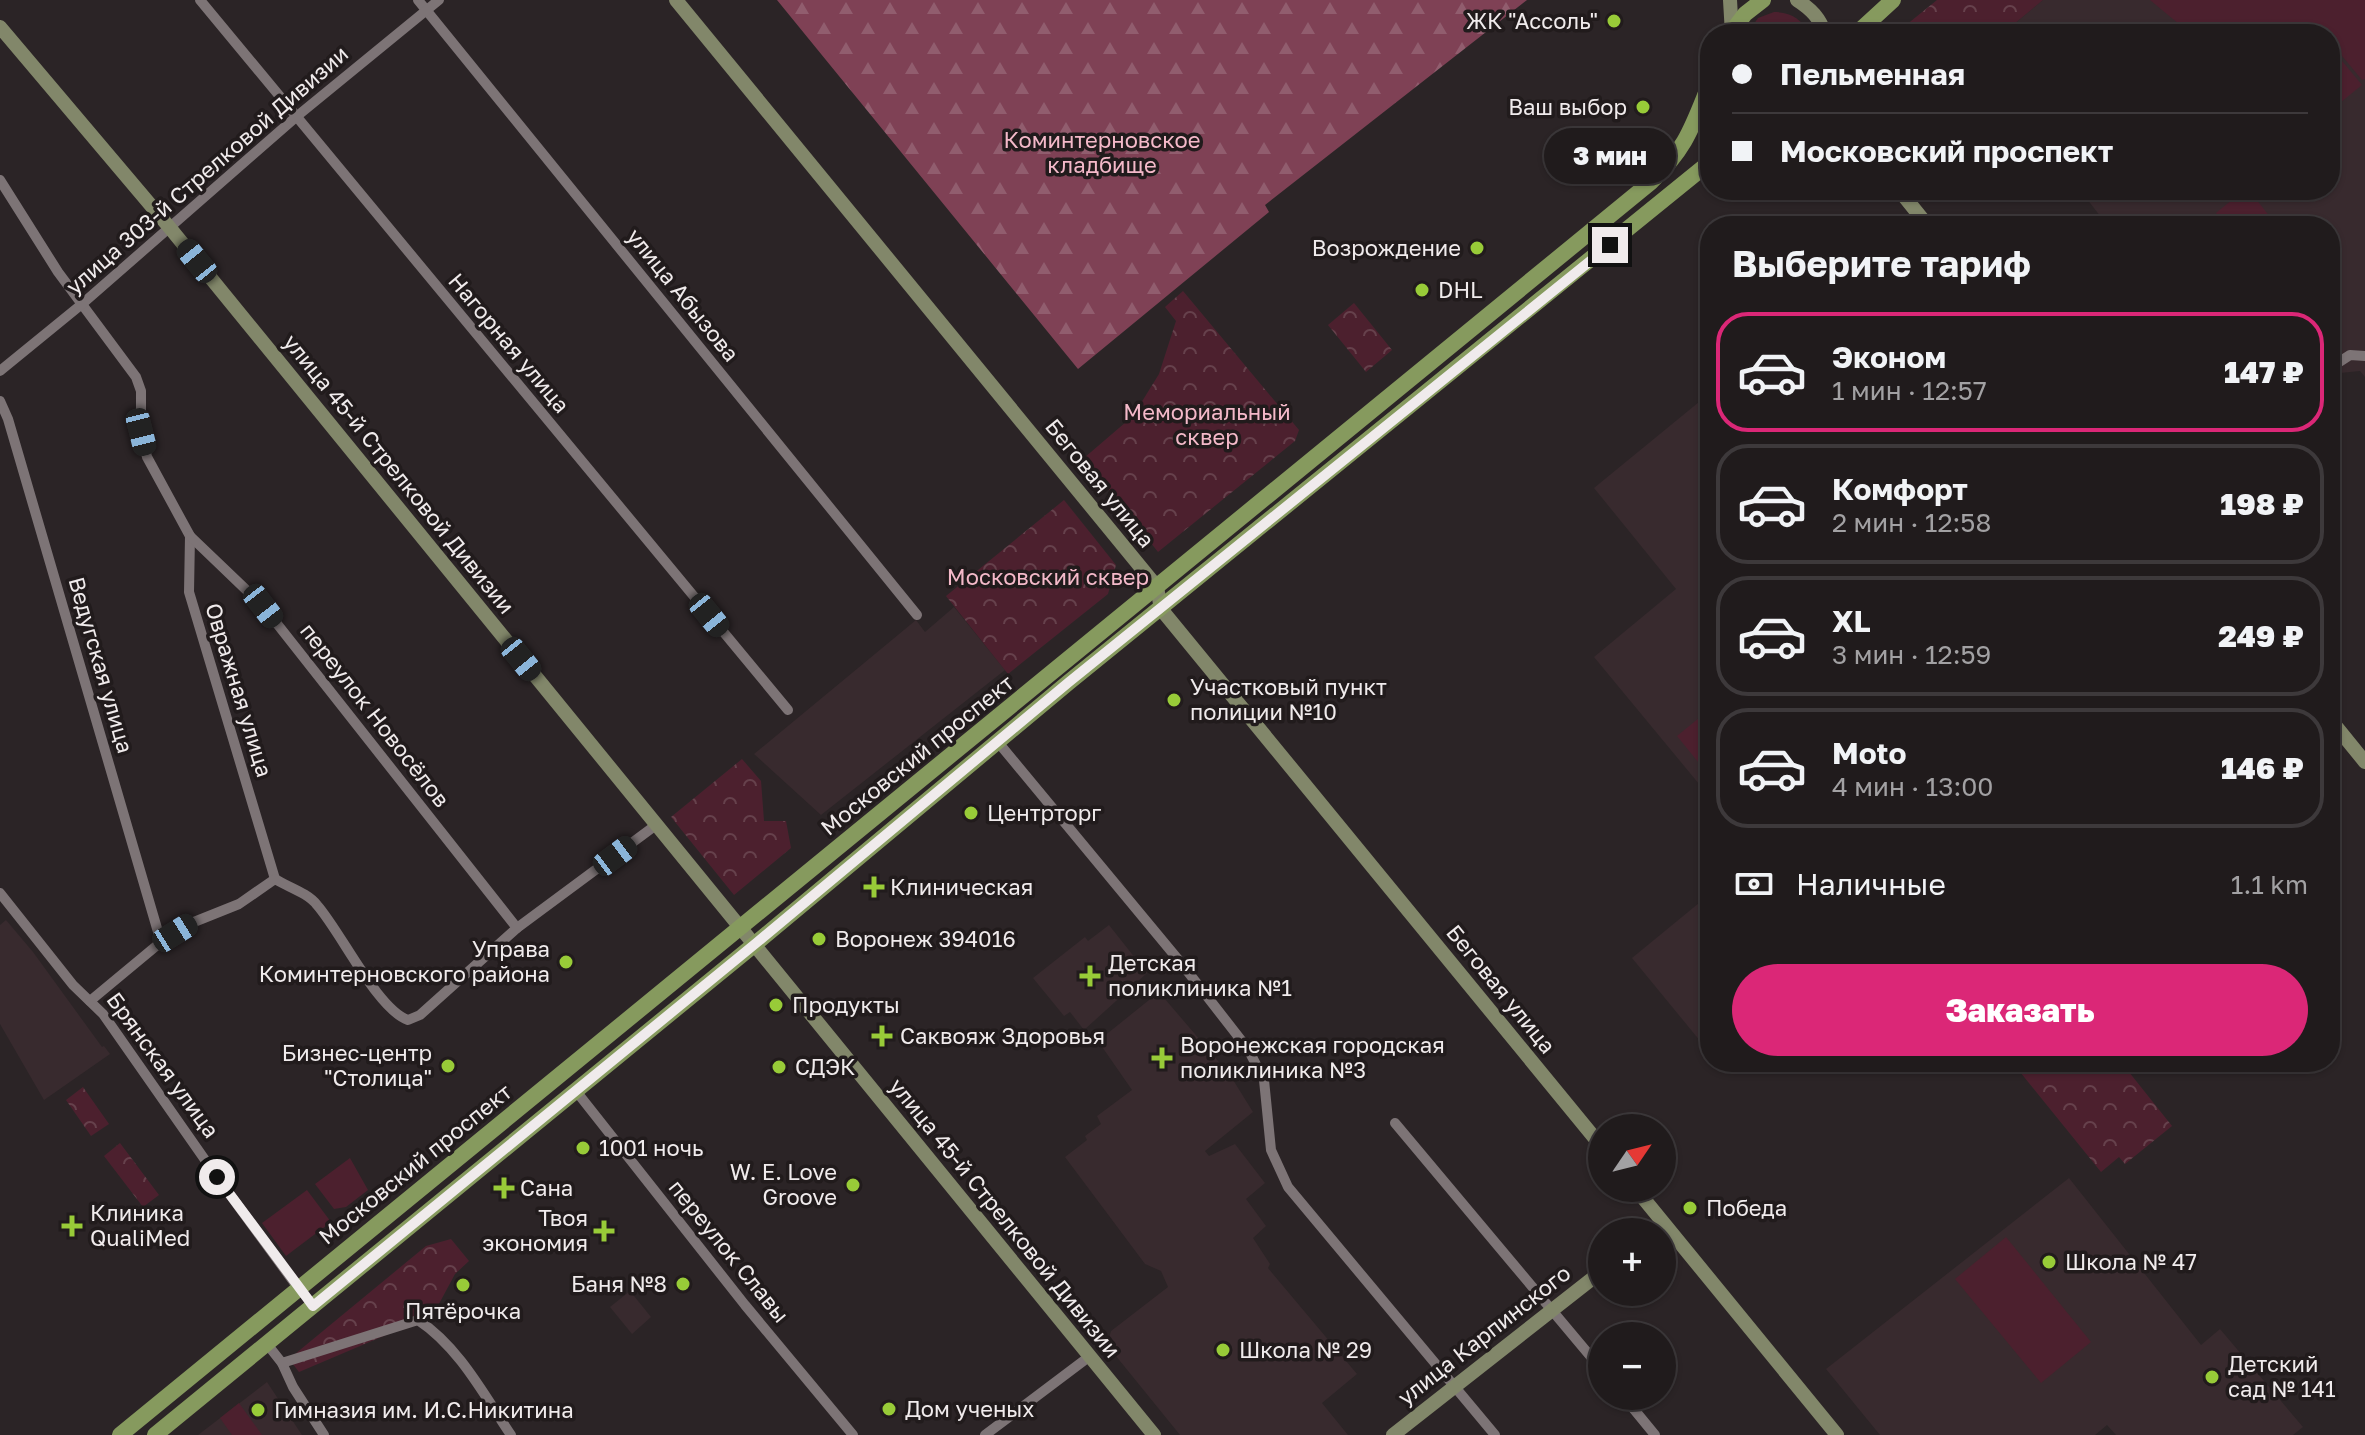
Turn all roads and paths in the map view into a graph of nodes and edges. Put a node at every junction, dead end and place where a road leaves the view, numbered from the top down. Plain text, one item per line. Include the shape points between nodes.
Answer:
1 (200, 0) edge
2 (418, 0) edge
3 (439, 0) edge
4 (676, 0) edge
5 (1730, 0) edge
6 (1763, 0) edge
7 (1797, 0) edge
8 (1893, 0) edge
9 (427, 10) junction
10 (1731, 24) edge
11 (1738, 24) edge
12 (1820, 24) edge
13 (1867, 24) edge
14 (0, 27) edge
15 (1700, 107) edge
16 (296, 117) junction
17 (1700, 170) edge
18 (0, 180) edge
19 (1907, 200) edge
20 (1920, 216) edge
21 (170, 228) junction
22 (82, 304) junction
23 (2365, 356) edge
24 (2340, 362) edge
25 (0, 371) edge
26 (0, 401) edge
27 (190, 536) junction
28 (1157, 587) junction
29 (1161, 609) junction
30 (917, 615) dead end
31 (788, 710) dead end
32 (2340, 731) edge
33 (997, 741) junction
34 (2365, 762) edge
35 (656, 825) junction
36 (275, 879) junction
37 (0, 893) edge
38 (517, 928) junction
39 (742, 929) junction
40 (161, 942) junction
41 (755, 944) junction
42 (90, 1001) junction
43 (576, 1091) junction
44 (1395, 1123) dead end
45 (1588, 1130) edge
46 (1676, 1248) edge
47 (1588, 1282) edge
48 (299, 1289) junction
49 (313, 1306) junction
50 (1550, 1311) junction
51 (267, 1344) junction
52 (1588, 1353) edge
53 (1090, 1356) junction
54 (282, 1363) junction
55 (1455, 1386) junction
56 (1634, 1410) edge
57 (120, 1435) edge
58 (155, 1435) edge
59 (324, 1435) edge
60 (511, 1435) edge
61 (853, 1435) edge
62 (985, 1435) edge
63 (1154, 1435) edge
64 (1393, 1435) edge
65 (1495, 1435) edge
66 (1655, 1435) edge
67 (1837, 1435) edge

1 - 16 street, Нагорная улица
2 - 9 street, улица Абызова
3 - 9 street, улица 303-й Стрелковой Дивизии
4 - 28 street, Беговая улица
5 - 10 street
6 - 11 main road
7 - 12 street
8 - 13 main road
9 - 16 street, улица 303-й Стрелковой Дивизии
9 - 30 street, улица Абызова
14 - 21 street, улица 45-й Стрелковой Дивизии
15 - 28 main road, Московский проспект via 1685,144 1651,182
16 - 21 street, улица 303-й Стрелковой Дивизии
16 - 31 street, Нагорная улица
17 - 29 main road, Московский проспект
18 - 22 street, Овражная улица
19 - 20 street
21 - 22 street, улица 303-й Стрелковой Дивизии
21 - 35 street, улица 45-й Стрелковой Дивизии
22 - 25 street, улица 303-й Стрелковой Дивизии
22 - 27 street, Овражная улица via 136,377 147,457
23 - 24 street via 2350,355
26 - 40 street, Ведугская улица
27 - 36 street, Овражная улица via 189,592
27 - 38 street, переулок Новосёлов via 263,606
28 - 29 street, Беговая улица
28 - 39 main road, Московский проспект
29 - 33 main road, Московский проспект
29 - 45 street, Беговая улица
32 - 34 street
33 - 41 main road, Московский проспект
33 - 55 street via 1248,1049 1264,1080 1271,1150 1288,1187
35 - 38 street
35 - 39 street, улица 45-й Стрелковой Дивизии
36 - 38 street via 315,901 379,994 408,1020
36 - 40 street via 239,904
37 - 42 street, Брянская улица
39 - 41 street, улица 45-й Стрелковой Дивизии
39 - 48 main road, Московский проспект
40 - 42 street
41 - 43 main road, Московский проспект
41 - 53 street, улица 45-й Стрелковой Дивизии
42 - 48 street, Брянская улица
43 - 49 main road, Московский проспект
43 - 61 street, переулок Славы
44 - 50 street
46 - 67 street
47 - 50 street, улица Карпинского
48 - 49 street, Брянская улица
48 - 57 main road, Московский проспект
49 - 51 main road, Московский проспект
50 - 52 street
50 - 55 street, улица Карпинского
51 - 54 street
51 - 58 main road, Московский проспект
53 - 62 street
53 - 63 street, улица 45-й Стрелковой Дивизии
54 - 59 street
54 - 60 street via 418,1320 468,1371
55 - 64 street, улица Карпинского
55 - 65 street
56 - 66 street

